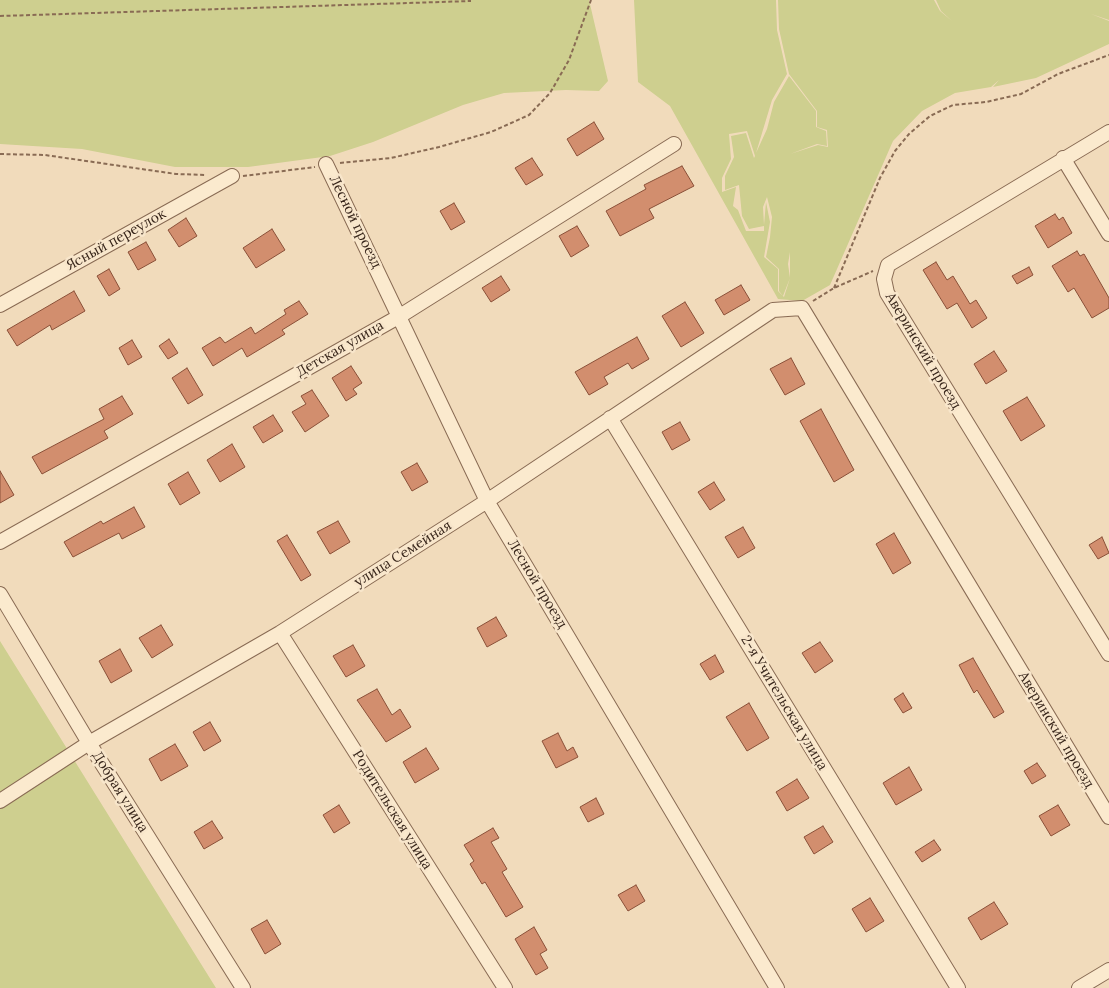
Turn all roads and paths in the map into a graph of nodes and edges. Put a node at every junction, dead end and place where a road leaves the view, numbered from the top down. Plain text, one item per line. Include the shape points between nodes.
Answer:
1 (591, 0) edge
2 (471, 1) dead end
3 (0, 16) edge
4 (1109, 55) edge
5 (1109, 132) edge
6 (674, 144) dead end
7 (0, 154) edge
8 (1063, 158) junction
9 (326, 164) junction
10 (232, 176) junction
11 (1109, 234) edge
12 (888, 265) junction
13 (834, 288) junction
14 (0, 305) edge
15 (802, 308) junction
16 (400, 316) junction
17 (610, 418) junction
18 (487, 501) junction
19 (0, 542) edge
20 (0, 594) edge
21 (280, 633) junction
22 (1109, 654) edge
23 (89, 743) junction
24 (0, 801) edge
25 (1109, 817) edge
26 (1109, 970) edge
27 (243, 988) edge
28 (505, 988) edge
29 (777, 988) edge
30 (958, 988) edge
31 (1079, 988) edge

1 - 9 path via 569,60 550,94 529,115 491,132 439,147 392,158
2 - 3 path
4 - 13 path via 1058,74 1021,94 953,105 930,116 909,134 884,172
5 - 8 street
6 - 16 street, Детская улица
7 - 10 path via 45,155 176,174
8 - 11 street
8 - 12 street
9 - 10 path via 309,170
9 - 16 street, Лесной проезд
10 - 14 street, Ясный переулок
12 - 13 path
12 - 22 street, Аверинский проезд via 884,279 887,293
13 - 15 path
15 - 17 street, улица Семейная via 773,310
15 - 25 street, Аверинский проезд
16 - 18 street, Лесной проезд
16 - 19 street, Детская улица
17 - 18 street, улица Семейная
17 - 30 street, 2-я Учительская улица
18 - 21 street, улица Семейная
18 - 29 street, Лесной проезд
20 - 23 street, Добрая улица
21 - 23 street, улица Семейная
21 - 28 street, Родительская улица
23 - 24 street, улица Семейная
23 - 27 street, Добрая улица
26 - 31 street

